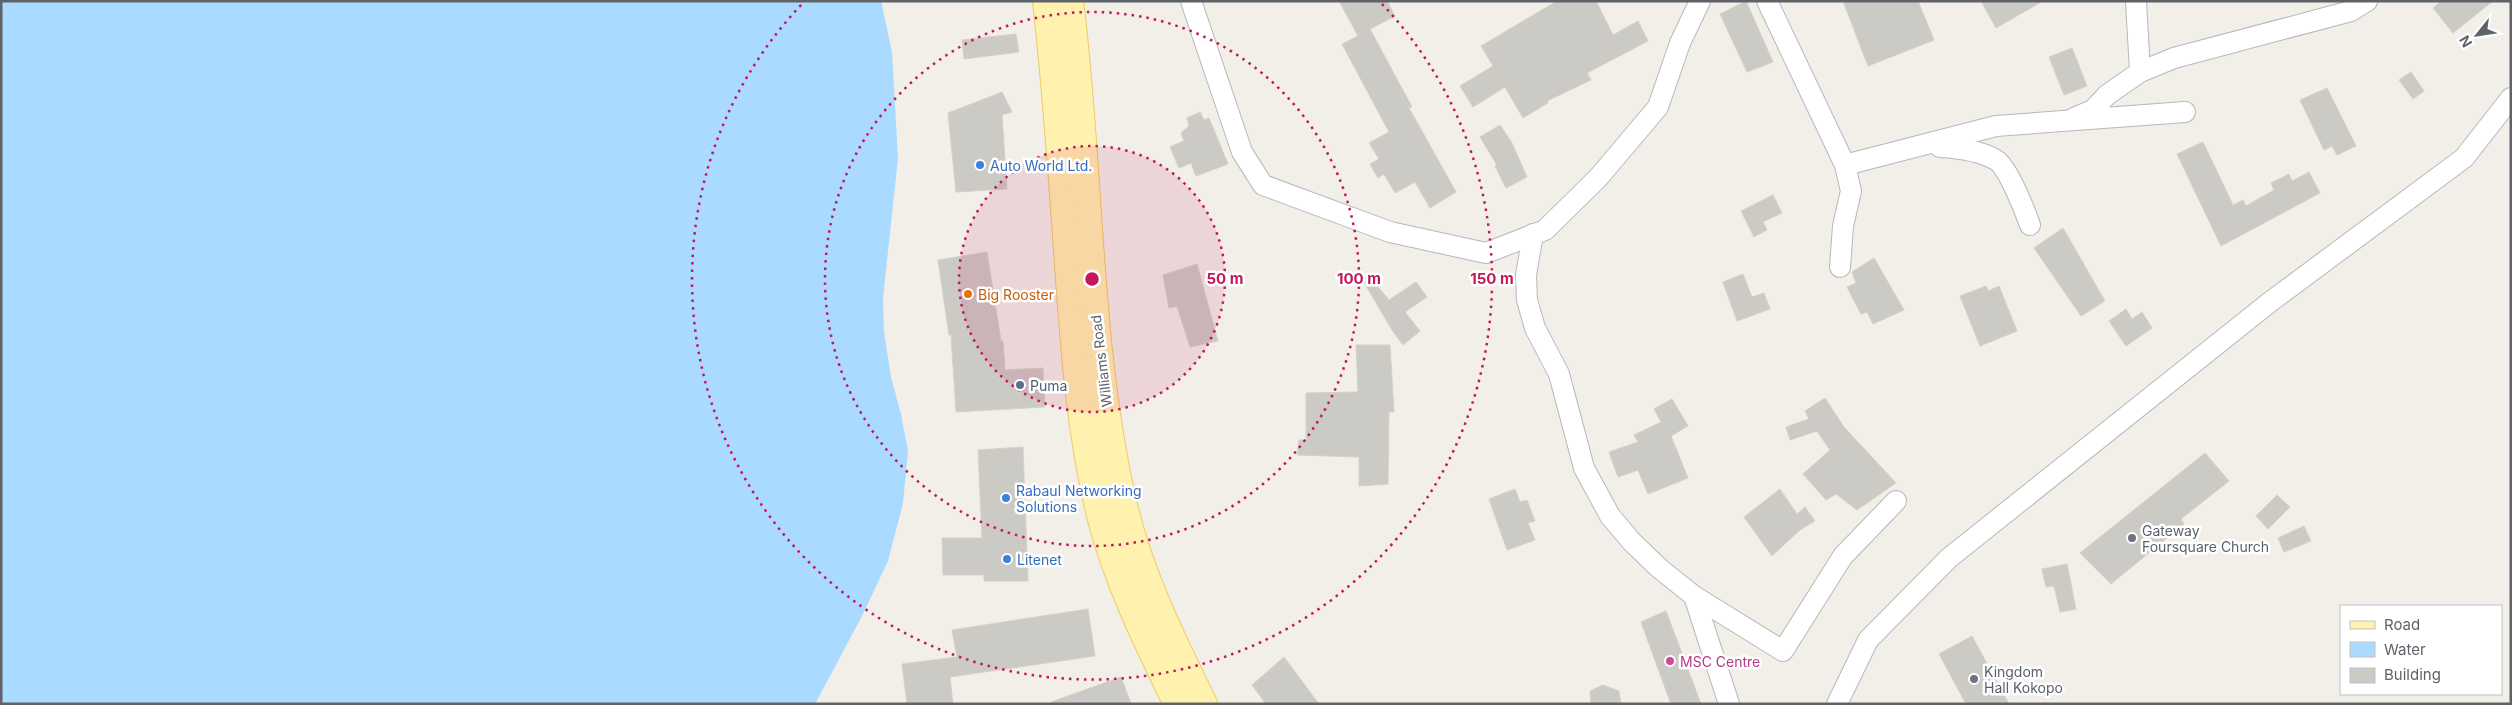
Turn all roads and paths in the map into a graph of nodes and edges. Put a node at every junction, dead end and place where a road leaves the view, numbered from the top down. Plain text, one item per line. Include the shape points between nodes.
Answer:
1 (1047, 1) edge
2 (1069, 1) edge
3 (1191, 1) edge
4 (1700, 1) edge
5 (1768, 1) edge
6 (2136, 1) edge
7 (2358, 4) edge
8 (2140, 72) junction
9 (2511, 98) edge
10 (2185, 112) dead end
11 (2065, 122) junction
12 (1925, 145) junction
13 (1845, 165) junction
14 (2030, 225) dead end
15 (1533, 234) junction
16 (1840, 267) dead end
17 (1896, 501) dead end
18 (1694, 596) junction
19 (1837, 703) edge
20 (1178, 704) edge
21 (1203, 704) edge
22 (1729, 704) edge

1 - 20 main road, Williams Road via 1076,371 1090,469 1118,570
2 - 21 main road, Williams Road via 1078,70 1101,376 1121,497 1164,625
3 - 15 street via 1242,152 1263,185 1390,232 1486,253
4 - 15 street via 1680,43 1658,107 1598,178 1545,230
5 - 13 street
6 - 8 street
7 - 8 street via 2201,50
8 - 11 street via 2107,95 2093,110
9 - 19 street via 2464,158 2270,302 1949,558 1868,640
10 - 11 street
11 - 12 street via 1996,126
12 - 13 street
12 - 14 street via 1964,149 1998,160 2018,194
13 - 16 street via 1851,191 1843,226
15 - 18 street via 1526,275 1527,300 1534,328 1560,374 1584,468 1610,516 1659,568
17 - 18 street via 1843,556 1783,651
18 - 22 street

